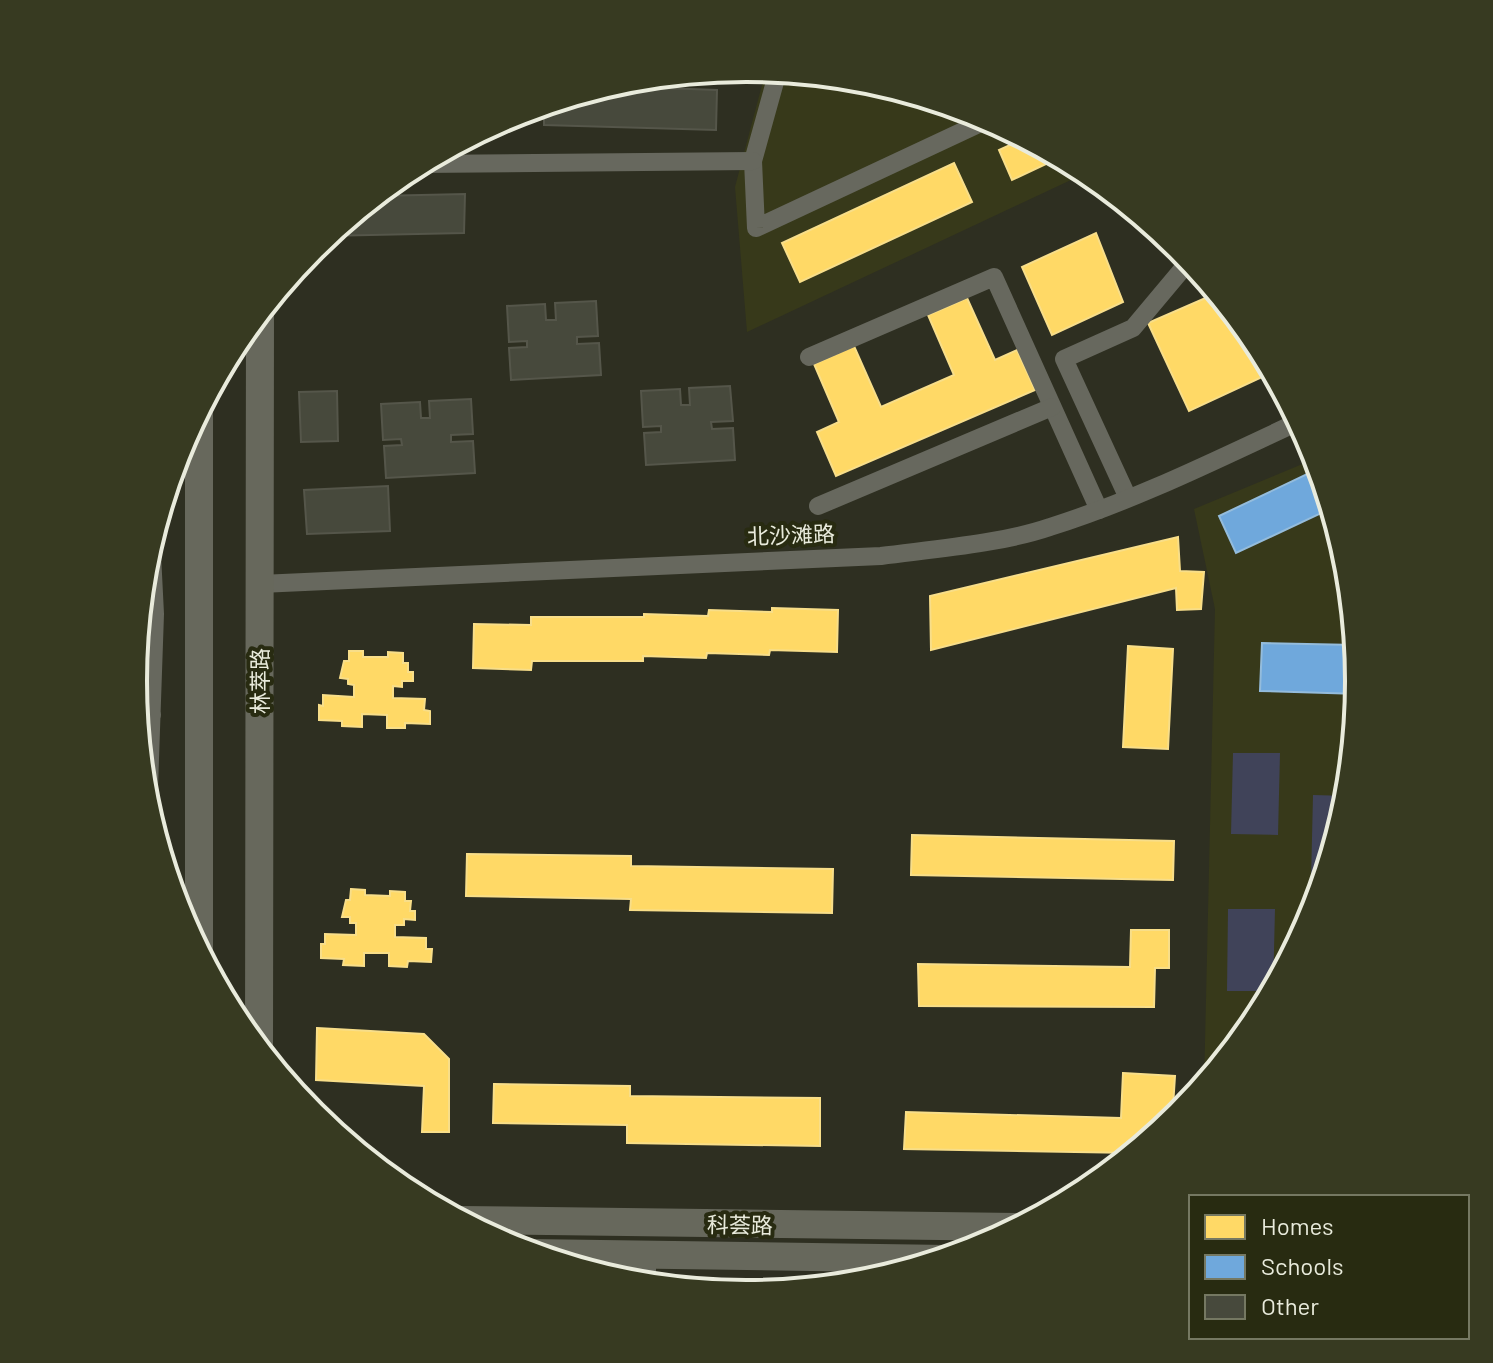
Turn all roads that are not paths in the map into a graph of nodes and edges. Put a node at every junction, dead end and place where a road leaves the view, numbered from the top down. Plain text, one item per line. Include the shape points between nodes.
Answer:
1 (775, 83) edge
2 (973, 127) edge
3 (753, 161) junction
4 (444, 164) edge
5 (1182, 270) edge
6 (260, 332) edge
7 (809, 357) dead end
8 (1052, 407) junction
9 (1289, 426) edge
10 (199, 438) edge
11 (1128, 498) junction
12 (818, 506) dead end
13 (1099, 510) junction
14 (260, 584) junction
15 (155, 586) edge
16 (148, 715) edge
17 (154, 715) junction
18 (151, 749) edge
19 (199, 924) edge
20 (259, 1030) edge
21 (484, 1220) edge
22 (995, 1227) edge
23 (570, 1254) edge
24 (647, 1256) junction
25 (909, 1259) edge
26 (647, 1272) edge

1 - 3 street
2 - 3 street via 756,228
3 - 4 street
5 - 11 street via 1133,328 1064,359
6 - 14 main road, 林萃路
7 - 8 street via 994,277
8 - 12 street
8 - 13 street
9 - 11 street, 北沙滩路
10 - 19 main road
11 - 13 street, 北沙滩路
13 - 14 street, 北沙滩路 via 1048,528 881,556
14 - 20 main road, 林萃路
15 - 17 street
16 - 17 street
17 - 18 street
21 - 22 main road, 科荟路
23 - 24 main road, 科荟路
24 - 25 main road, 科荟路
24 - 26 street

